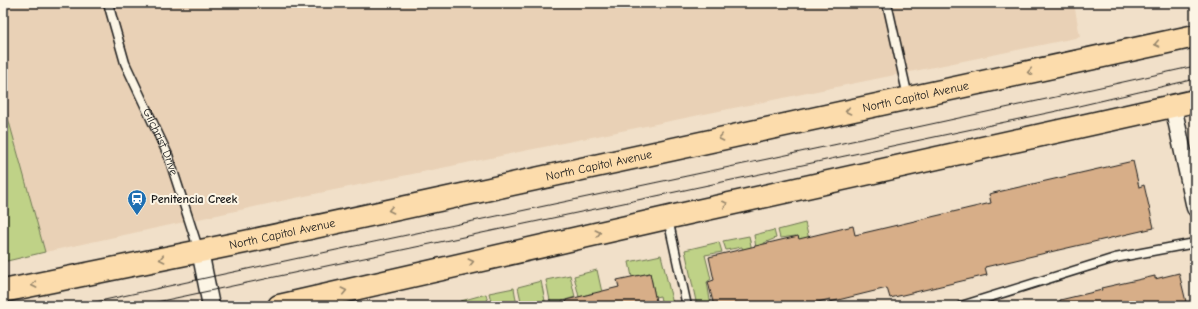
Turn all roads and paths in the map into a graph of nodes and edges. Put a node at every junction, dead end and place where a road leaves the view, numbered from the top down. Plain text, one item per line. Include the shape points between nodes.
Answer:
1 (108, 3) edge
2 (887, 3) edge
3 (1195, 36) edge
4 (908, 98) junction
5 (1195, 101) edge
6 (1173, 106) junction
7 (1193, 192) edge
8 (1195, 208) edge
9 (668, 217) junction
10 (1195, 243) edge
11 (200, 251) junction
12 (3, 291) edge
13 (211, 306) edge
14 (279, 306) edge
15 (687, 306) edge
16 (961, 306) edge

1 - 11 lane, Gilchrist Drive via 125,63 168,155
2 - 4 lane
3 -> 4 main road, North Capitol Avenue
4 -> 11 main road, North Capitol Avenue
5 - 6 main road
6 - 7 street
9 -> 6 main road
7 - 8 street
14 -> 9 main road
9 - 15 lane
10 - 16 lane via 1115,258
11 -> 12 main road, North Capitol Avenue
11 - 13 street, Gilchrist Drive

